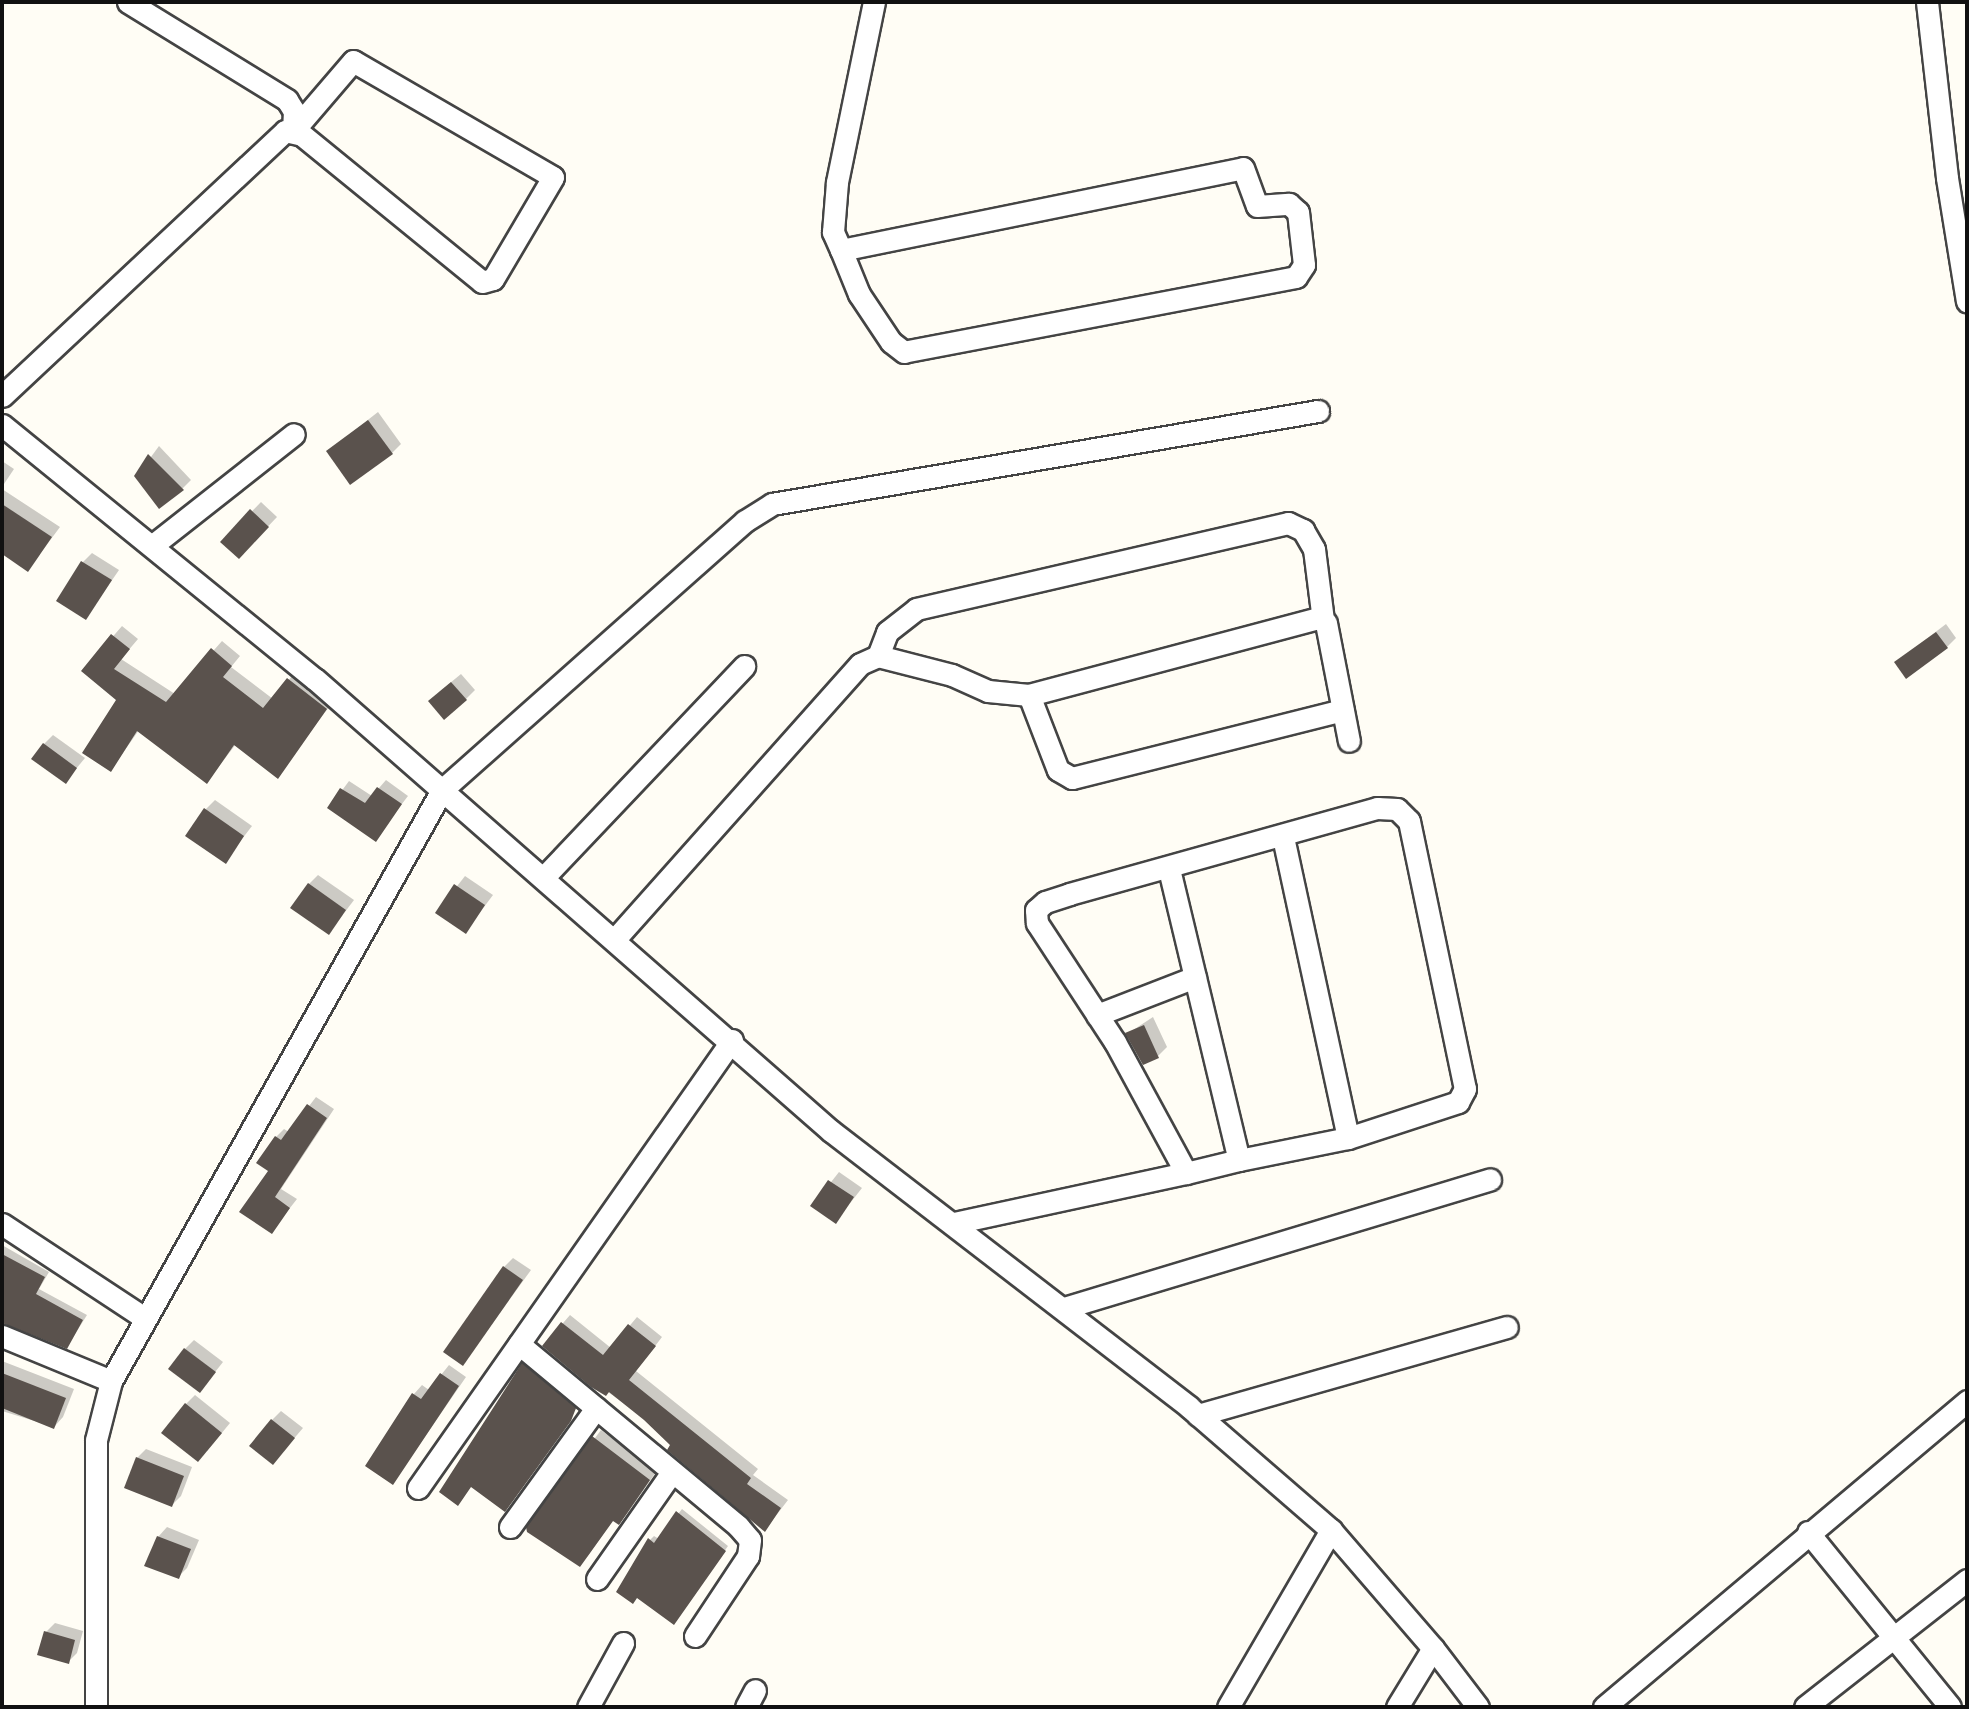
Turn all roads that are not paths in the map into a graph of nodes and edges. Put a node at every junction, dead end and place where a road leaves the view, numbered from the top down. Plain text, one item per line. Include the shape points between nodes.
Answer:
1 (128, 2) edge
2 (874, 2) edge
3 (1927, 2) edge
4 (293, 131) junction
5 (841, 250) junction
6 (1967, 301) edge
7 (2, 396) edge
8 (1318, 411) dead end
9 (2, 425) edge
10 (294, 434) dead end
11 (153, 545) junction
12 (1323, 620) junction
13 (877, 656) junction
14 (744, 666) dead end
15 (1029, 695) junction
16 (1343, 710) junction
17 (1349, 741) dead end
18 (442, 790) junction
19 (1283, 837) junction
20 (1169, 869) junction
21 (544, 877) junction
22 (615, 939) junction
23 (1195, 978) junction
24 (1097, 1015) junction
25 (732, 1040) junction
26 (1348, 1138) junction
27 (1239, 1160) junction
28 (1186, 1173) junction
29 (1490, 1180) dead end
30 (954, 1223) junction
31 (2, 1224) edge
32 (1063, 1308) junction
33 (143, 1317) junction
34 (1507, 1327) dead end
35 (2, 1336) edge
36 (519, 1344) junction
37 (111, 1381) junction
38 (1967, 1401) edge
39 (596, 1408) junction
40 (1198, 1415) junction
41 (672, 1472) junction
42 (418, 1488) dead end
43 (510, 1527) dead end
44 (1331, 1530) junction
45 (1808, 1532) junction
46 (597, 1579) dead end
47 (1967, 1580) edge
48 (695, 1636) dead end
49 (1893, 1636) junction
50 (622, 1643) dead end
51 (1433, 1648) junction
52 (96, 1707) edge
53 (588, 1707) edge
54 (1228, 1707) edge
55 (1397, 1707) edge
56 (1478, 1707) edge
57 (1604, 1707) edge
58 (1804, 1707) edge
59 (1950, 1707) edge

1 - 4 street via 286,100 294,111
2 - 5 street via 837,182 833,232
3 - 6 street via 1947,178
4 - 4 street via 353,61 553,177 493,279 482,282
4 - 7 street via 276,137
5 - 5 street via 859,294 891,342 904,352 1296,277 1304,265 1298,212 1289,204 1257,206 1243,168
8 - 18 street via 772,504 745,520
9 - 11 street
10 - 11 street
11 - 18 street
12 - 13 street via 1314,549 1303,530 1288,523 916,609 887,632
12 - 15 street via 1310,618
12 - 16 street
13 - 15 street via 953,675 997,694
13 - 22 street via 860,664
14 - 21 street
15 - 16 street via 1058,770 1072,778
16 - 17 street
18 - 21 street
18 - 33 street
19 - 20 street
19 - 26 street
19 - 26 street via 1385,807 1398,809 1409,821 1464,1093 1449,1106
20 - 23 street
20 - 24 street via 1045,902 1034,913
21 - 22 street
22 - 25 street
23 - 24 street
23 - 27 street
24 - 28 street
25 - 30 street via 831,1131
25 - 36 street
26 - 27 street
27 - 28 street
28 - 30 street
29 - 32 street
30 - 32 street
31 - 33 street
32 - 40 street
33 - 37 street
34 - 40 street
35 - 37 street
36 - 39 street
36 - 42 street
37 - 52 street via 96,1440
38 - 45 street
39 - 41 street
39 - 43 street
40 - 44 street
41 - 46 street
41 - 48 street via 738,1526 751,1545
44 - 51 street
44 - 54 street
45 - 49 street
45 - 57 street
47 - 49 street
49 - 58 street
49 - 59 street
50 - 53 street
51 - 55 street
51 - 56 street

